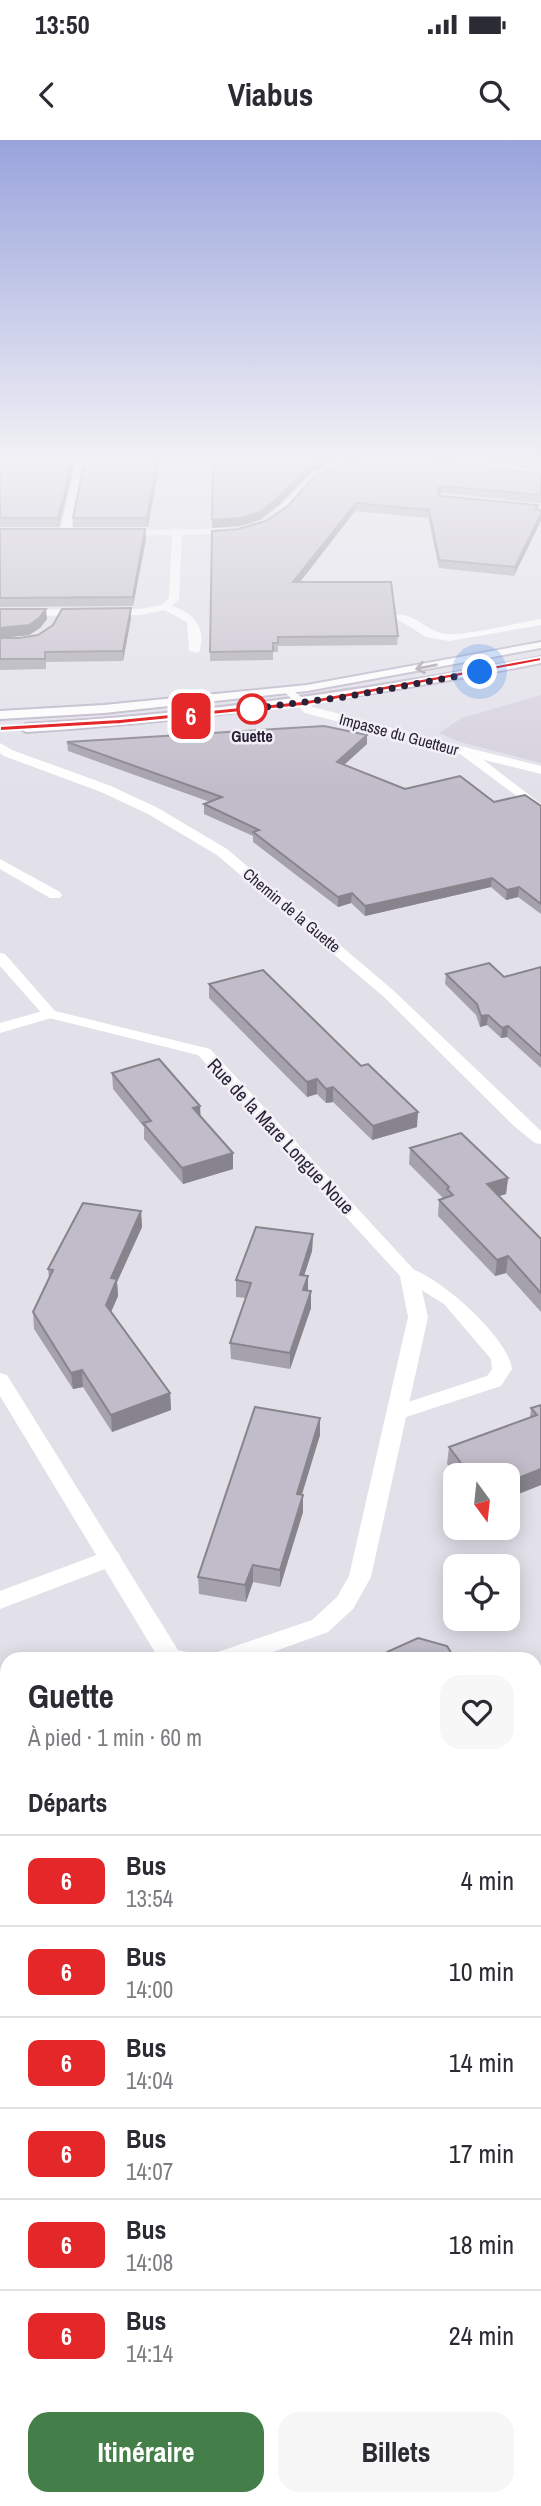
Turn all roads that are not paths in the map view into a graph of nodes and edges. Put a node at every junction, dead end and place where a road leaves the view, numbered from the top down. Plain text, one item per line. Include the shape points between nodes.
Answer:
1 (175, 569) edge
2 (165, 607) junction
3 (0, 614) edge
4 (401, 617) dead end
5 (541, 622) edge
6 (541, 645) edge
7 (195, 651) dead end
8 (541, 660) edge
9 (289, 690) junction
10 (302, 703) junction
11 (0, 715) edge
12 (12, 728) dead end
13 (0, 747) edge
14 (464, 751) junction
15 (541, 770) edge
16 (541, 810) edge
17 (0, 863) edge
18 (55, 895) dead end
19 (0, 957) edge
20 (50, 1014) junction
21 (0, 1028) edge
22 (541, 1139) edge
23 (410, 1274) junction
24 (0, 1380) edge
25 (397, 1413) junction
26 (110, 1558) junction
27 (0, 1600) edge
28 (167, 1652) edge
29 (246, 1652) edge

1 - 2 street via 174,598
2 - 3 street via 56,617
2 - 7 street via 192,619 197,627
4 - 5 street via 430,635 449,638
6 -> 9 street
8 - 10 street
9 - 10 street, Impasse du Guetteur
9 - 11 street
10 - 12 street via 147,720
10 - 14 street, Impasse du Guetteur via 309,710
13 - 22 street, Chemin de la Guette via 153,810 222,852 364,972
14 - 15 street
14 - 16 street, Impasse du Guetteur
17 - 18 street
19 - 20 street
20 - 21 street, Rue de la Mare Longue Noue
20 - 23 street, Rue de la Mare Longue Noue via 204,1052
23 - 25 street via 418,1317
23 - 25 street, Rue de la Mare Longue Noue via 451,1300 501,1358 502,1369 495,1381
24 - 26 street
25 - 29 street via 360,1577 345,1604 320,1626
26 - 27 street
26 - 28 street

